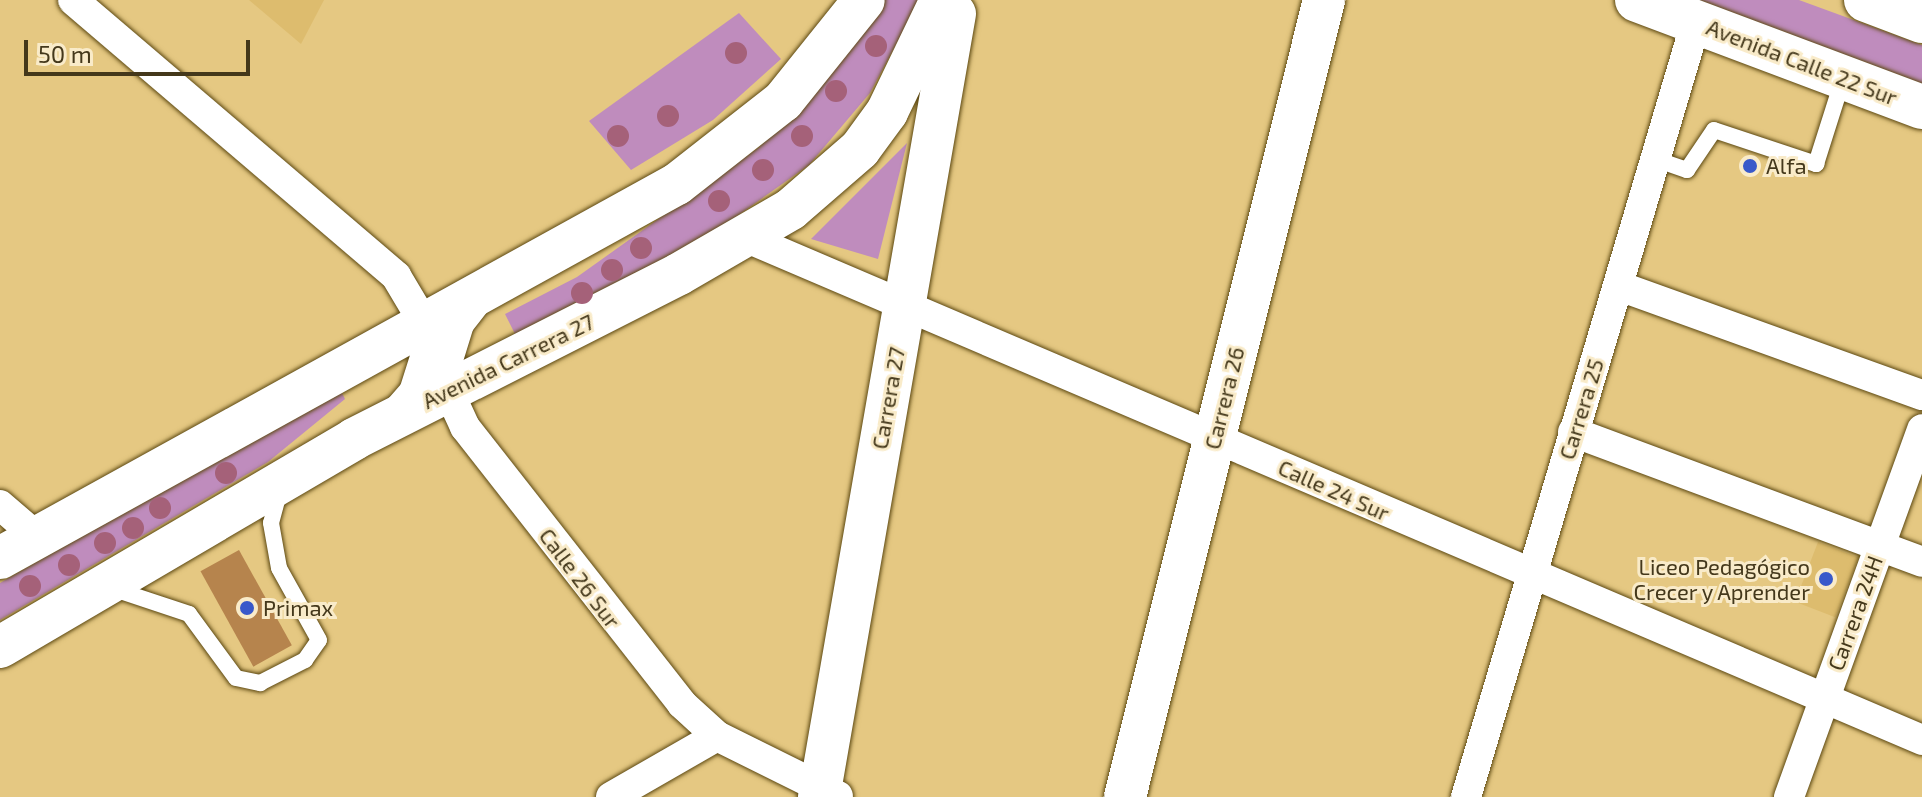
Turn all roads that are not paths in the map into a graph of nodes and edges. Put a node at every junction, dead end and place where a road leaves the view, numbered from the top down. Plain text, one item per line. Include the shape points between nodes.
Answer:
1 (73, 0) edge
2 (864, 0) edge
3 (941, 0) edge
4 (957, 0) edge
5 (1324, 0) edge
6 (1637, 0) edge
7 (1866, 0) edge
8 (1922, 21) edge
9 (1696, 22) junction
10 (1844, 78) junction
11 (1922, 107) edge
12 (1655, 159) junction
13 (747, 238) junction
14 (1619, 286) junction
15 (489, 288) junction
16 (904, 304) junction
17 (424, 323) junction
18 (448, 390) junction
19 (1922, 395) edge
20 (381, 425) junction
21 (1922, 429) edge
22 (1573, 432) junction
23 (1215, 438) junction
24 (282, 479) junction
25 (0, 505) edge
26 (36, 536) junction
27 (1879, 547) junction
28 (0, 558) edge
29 (1922, 562) edge
30 (1533, 577) junction
31 (101, 585) junction
32 (0, 647) edge
33 (1823, 702) junction
34 (717, 736) junction
35 (1922, 740) edge
36 (826, 794) edge
37 (611, 797) edge
38 (1125, 797) edge
39 (1466, 797) edge
40 (1789, 797) edge

1 - 17 street via 374,252
2 - 15 main road via 783,101 727,150
3 - 13 main road, Avenida Carrera 27 via 915,65 860,149
4 - 16 main road, Carrera 27
5 - 23 main road, Carrera 26
6 - 9 main road, Avenida Calle 22 Sur
7 - 8 main road
9 - 10 main road, Avenida Calle 22 Sur
9 - 12 street, Carrera 25
10 - 11 main road, Avenida Calle 22 Sur
10 - 12 lane via 1816,164 1714,130 1687,170
12 - 14 street, Carrera 25
13 - 16 street, Calle 24 Sur
13 - 18 main road, Avenida Carrera 27
14 - 19 street
14 - 22 street, Carrera 25
15 - 17 main road
15 - 18 street via 454,336
16 - 23 street, Calle 24 Sur
16 - 36 main road, Carrera 27
17 - 20 street via 421,379
17 - 26 main road
18 - 20 main road, Avenida Carrera 27
18 - 34 street, Calle 26 Sur via 465,427 622,633
20 - 24 main road, Avenida Carrera 27
21 - 27 street, Carrera 24H
22 - 27 street
22 - 30 street, Carrera 25
23 - 30 street, Calle 24 Sur
23 - 38 main road, Carrera 26
24 - 31 main road, Avenida Carrera 27
24 - 31 lane via 271,523 279,568 319,640 305,660 260,683 236,678 189,614
25 - 26 street
26 - 28 main road
27 - 29 street
27 - 33 street, Carrera 24H
30 - 33 street, Calle 24 Sur
30 - 39 street, Carrera 25
31 - 32 main road, Avenida Carrera 27
33 - 35 street, Calle 24 Sur
33 - 40 street, Carrera 24H
34 - 36 street, Calle 26 Sur
34 - 37 street

